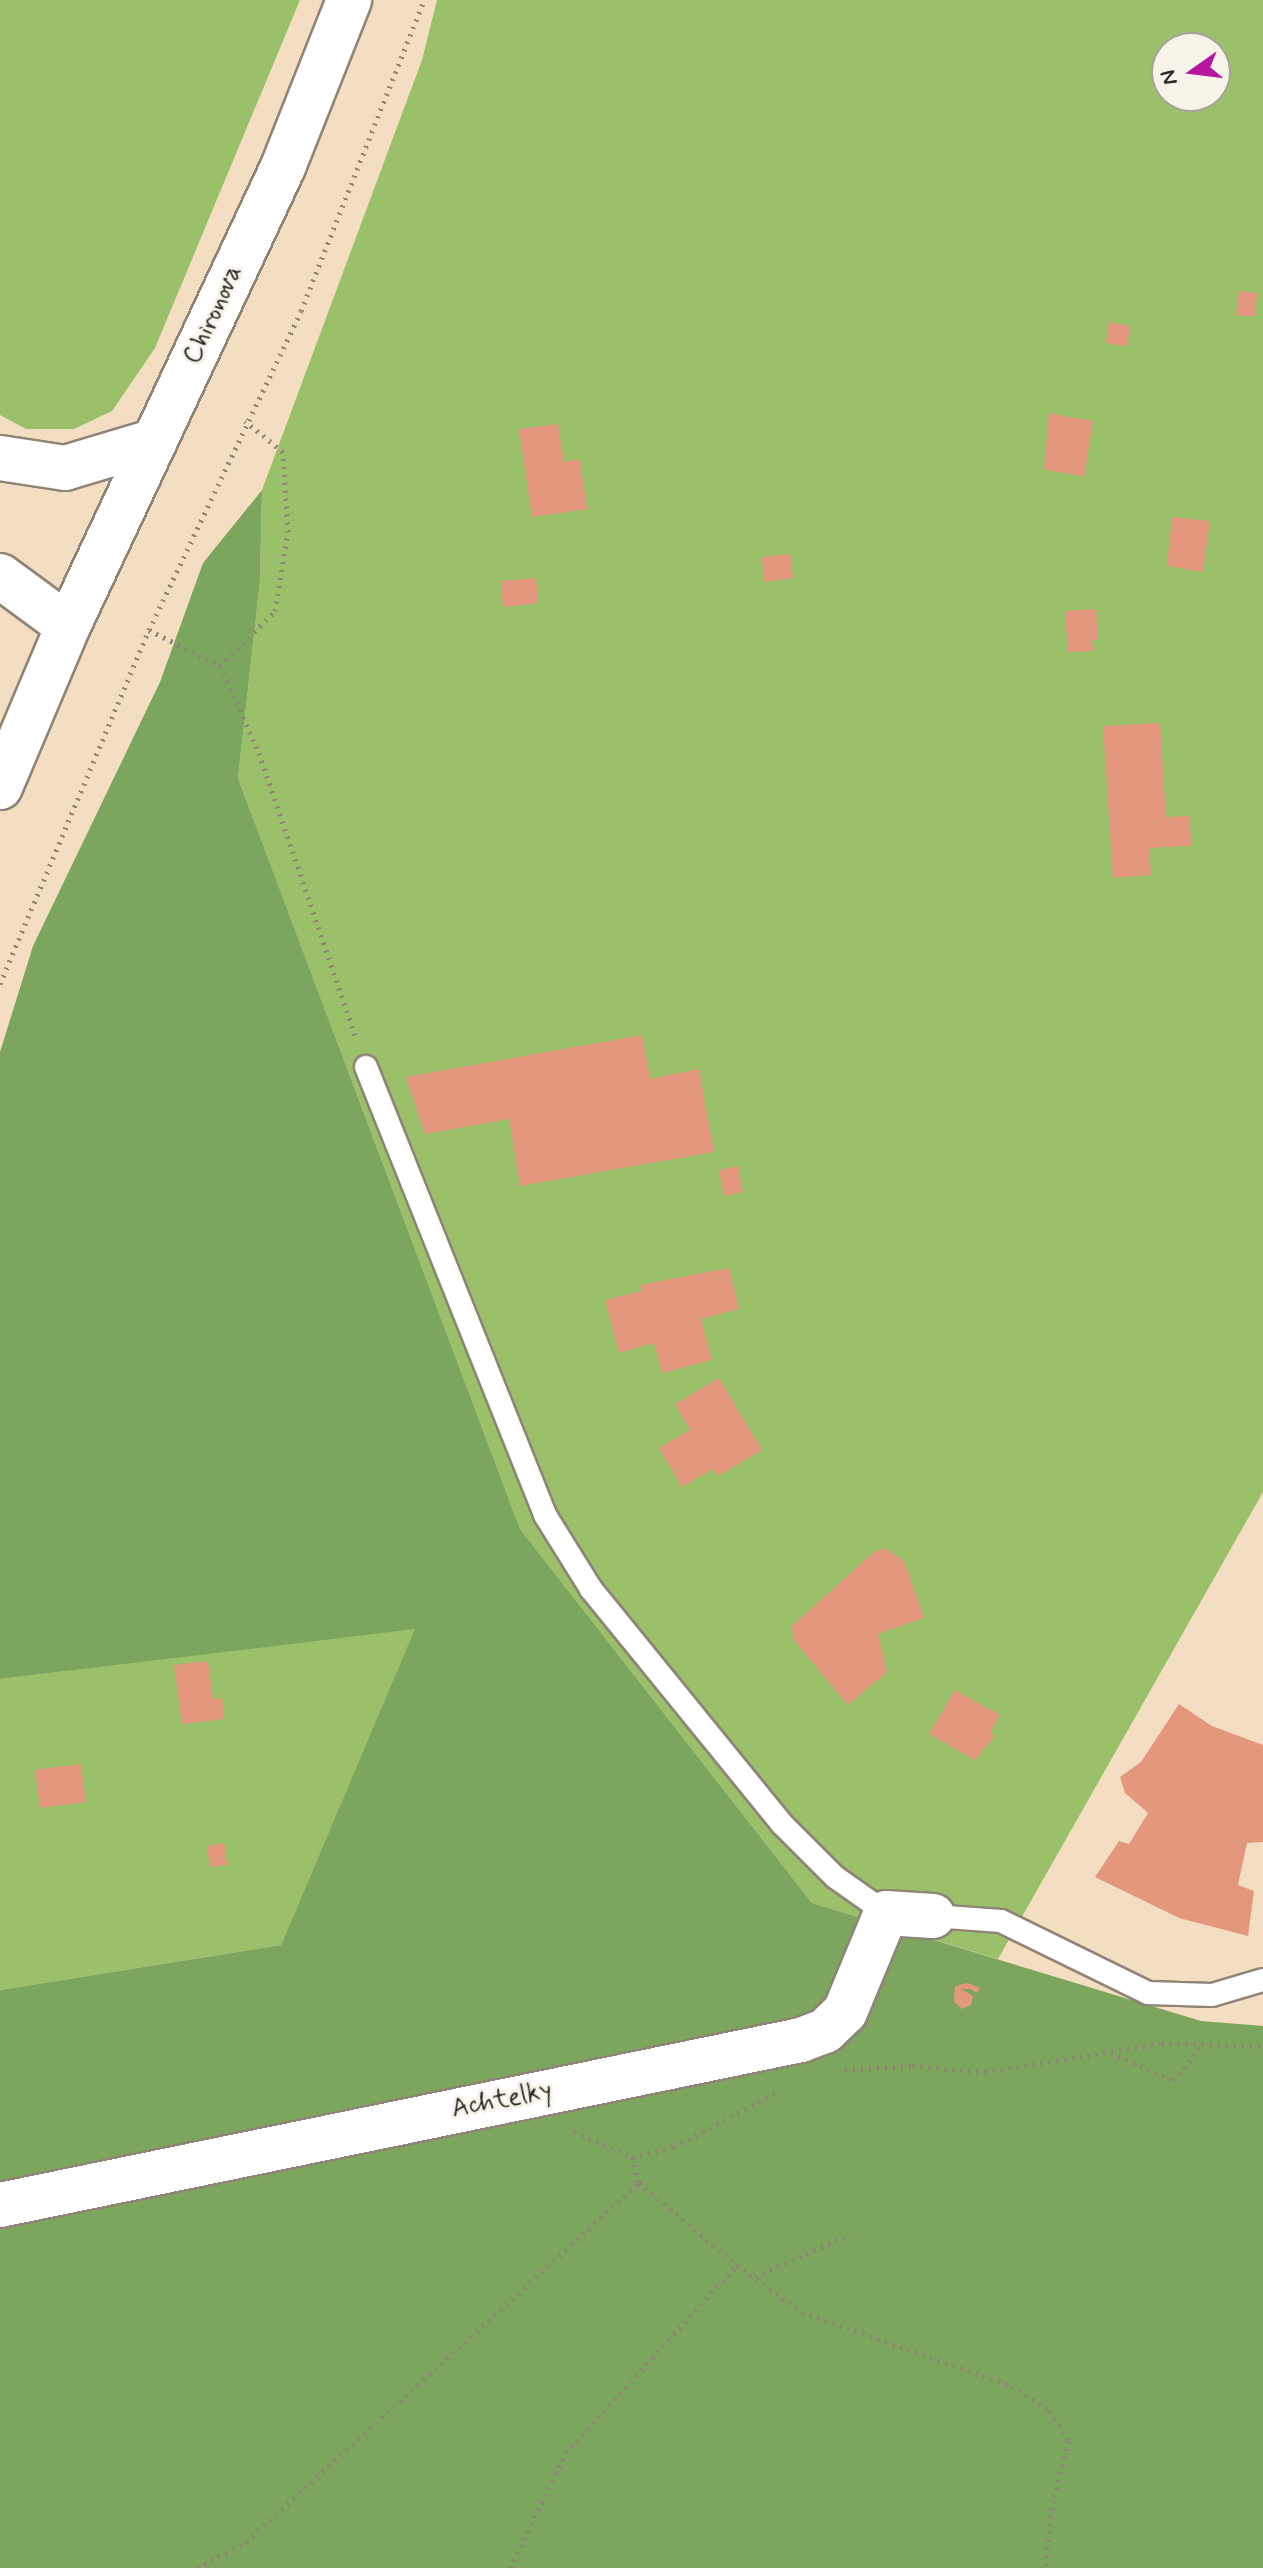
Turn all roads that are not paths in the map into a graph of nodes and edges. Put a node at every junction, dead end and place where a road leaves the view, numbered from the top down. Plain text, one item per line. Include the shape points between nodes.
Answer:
1 (349, 0) edge
2 (155, 441) junction
3 (0, 458) edge
4 (0, 576) edge
5 (68, 626) junction
6 (0, 787) edge
7 (366, 1067) road end
8 (886, 1913) junction
9 (933, 1916) joint
10 (1263, 1980) edge
11 (0, 2205) edge

1 - 2 street, Chironova via 283,167
2 - 3 street via 65,468
2 - 5 street, Chironova
4 - 5 street
5 - 6 street, Chironova
7 - 8 lane via 545,1515 591,1589 781,1823 835,1877
8 - 9 street
8 - 11 street, Achtelky via 845,2012 825,2031 516,2102 410,2118
9 - 10 lane via 1001,1921 1148,1993 1212,1995

